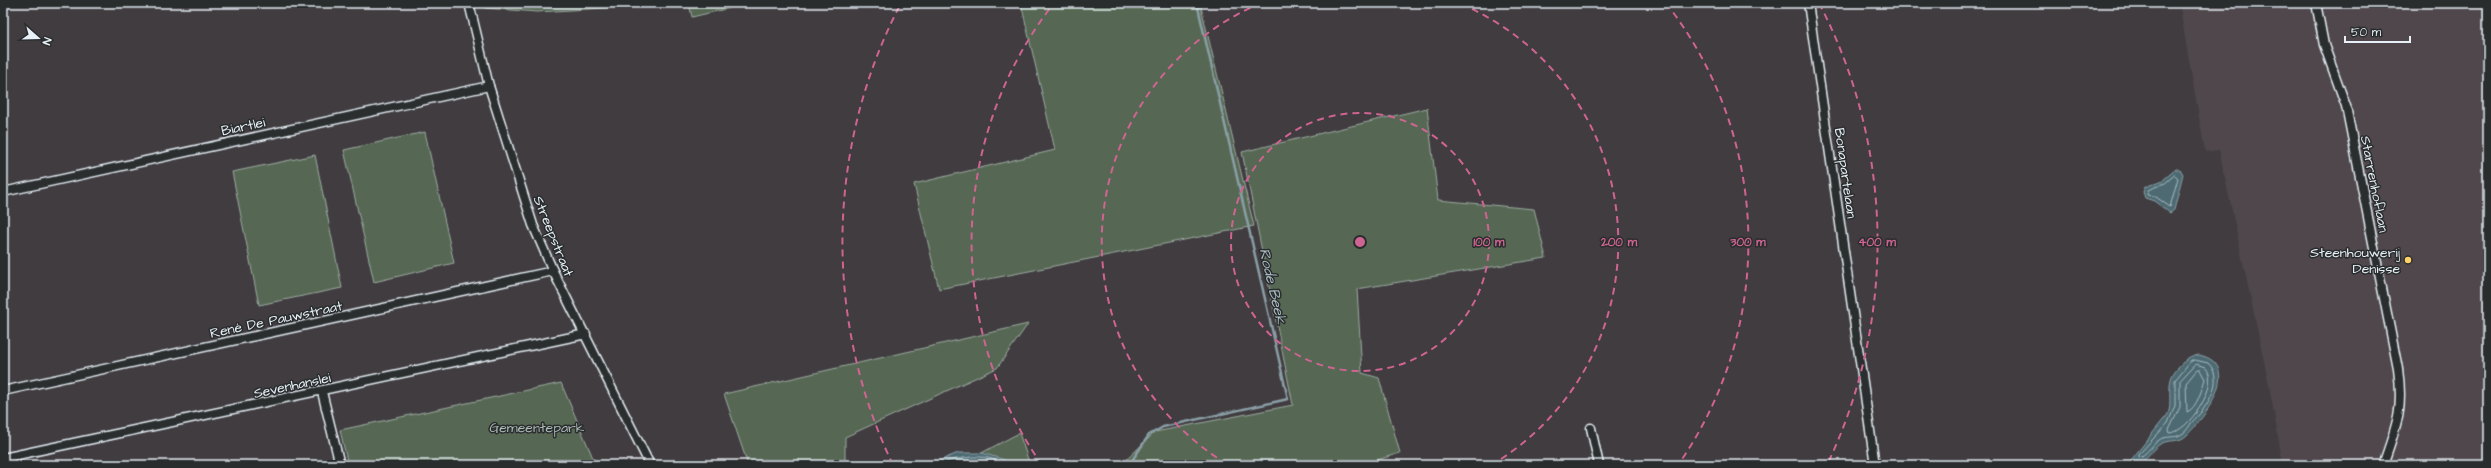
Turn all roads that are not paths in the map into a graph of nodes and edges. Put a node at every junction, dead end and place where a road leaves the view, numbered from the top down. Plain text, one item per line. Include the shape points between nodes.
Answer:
1 (469, 3) edge
2 (1808, 3) edge
3 (2316, 3) edge
4 (489, 86) junction
5 (3, 192) edge
6 (553, 271) junction
7 (586, 334) junction
8 (3, 391) edge
9 (322, 392) junction
10 (1591, 428) dead end
11 (3, 458) edge
12 (340, 465) edge
13 (650, 465) edge
14 (1599, 465) edge
15 (1875, 465) edge
16 (2383, 465) edge

1 - 4 street, Streepstraat
2 - 15 street, Bonapartelaan
3 - 16 street, Starrenhoflaan via 2324,45 2346,106 2402,396 2399,418
4 - 5 street, Biartlei
4 - 6 street, Streepstraat via 533,225
6 - 7 street, Streepstraat
6 - 8 street, René De Pauwstraat
7 - 9 street, Sevenhanslei
7 - 13 street, Streepstraat
9 - 11 street, Sevenhanslei
9 - 12 street
10 - 14 street

